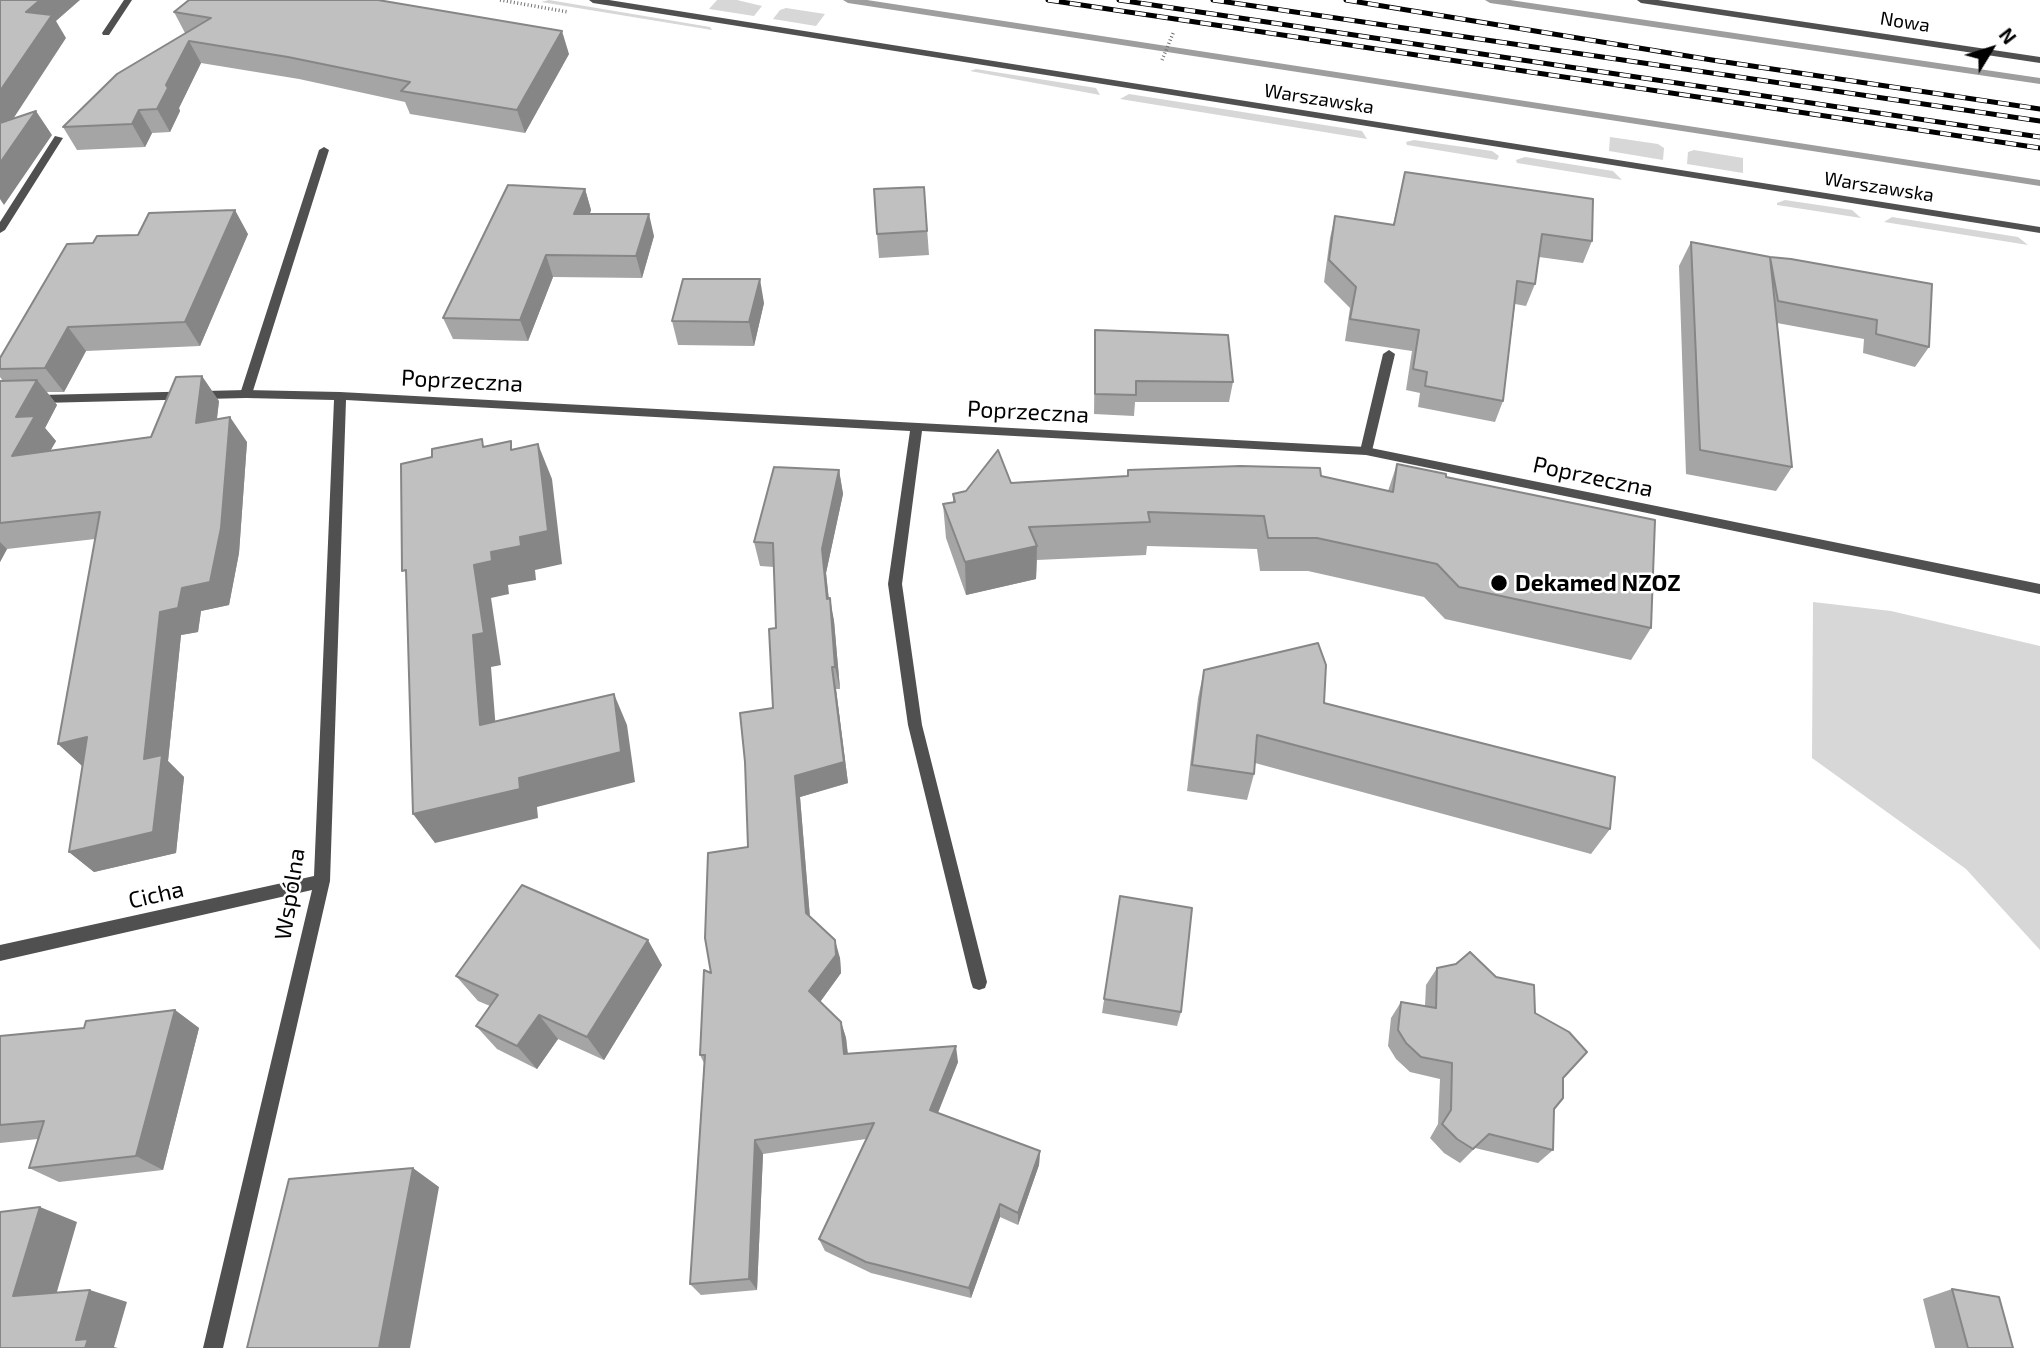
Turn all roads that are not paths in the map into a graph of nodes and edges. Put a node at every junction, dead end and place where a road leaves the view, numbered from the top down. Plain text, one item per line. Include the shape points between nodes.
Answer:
1 (128, 0) edge
2 (593, 0) edge
3 (1641, 0) edge
4 (106, 33) dead end
5 (2040, 60) edge
6 (58, 138) dead end
7 (324, 150) dead end
8 (0, 230) edge
9 (2040, 230) edge
10 (1389, 354) dead end
11 (246, 394) junction
12 (340, 396) junction
13 (0, 400) edge
14 (917, 426) junction
15 (1366, 452) junction
16 (2040, 589) edge
17 (322, 881) junction
18 (0, 953) edge
19 (979, 982) dead end
20 (213, 1348) edge

1 - 4 street
2 - 9 street, Warszawska
3 - 5 street, Nowa
6 - 8 street
7 - 11 street
10 - 15 street
11 - 12 street, Poprzeczna
11 - 13 street, Poprzeczna
12 - 14 street, Poprzeczna
12 - 17 street, Wspólna
14 - 15 street, Poprzeczna
14 - 19 street via 895,584 915,725
15 - 16 street, Poprzeczna
17 - 18 street, Cicha
17 - 20 street, Wspólna

